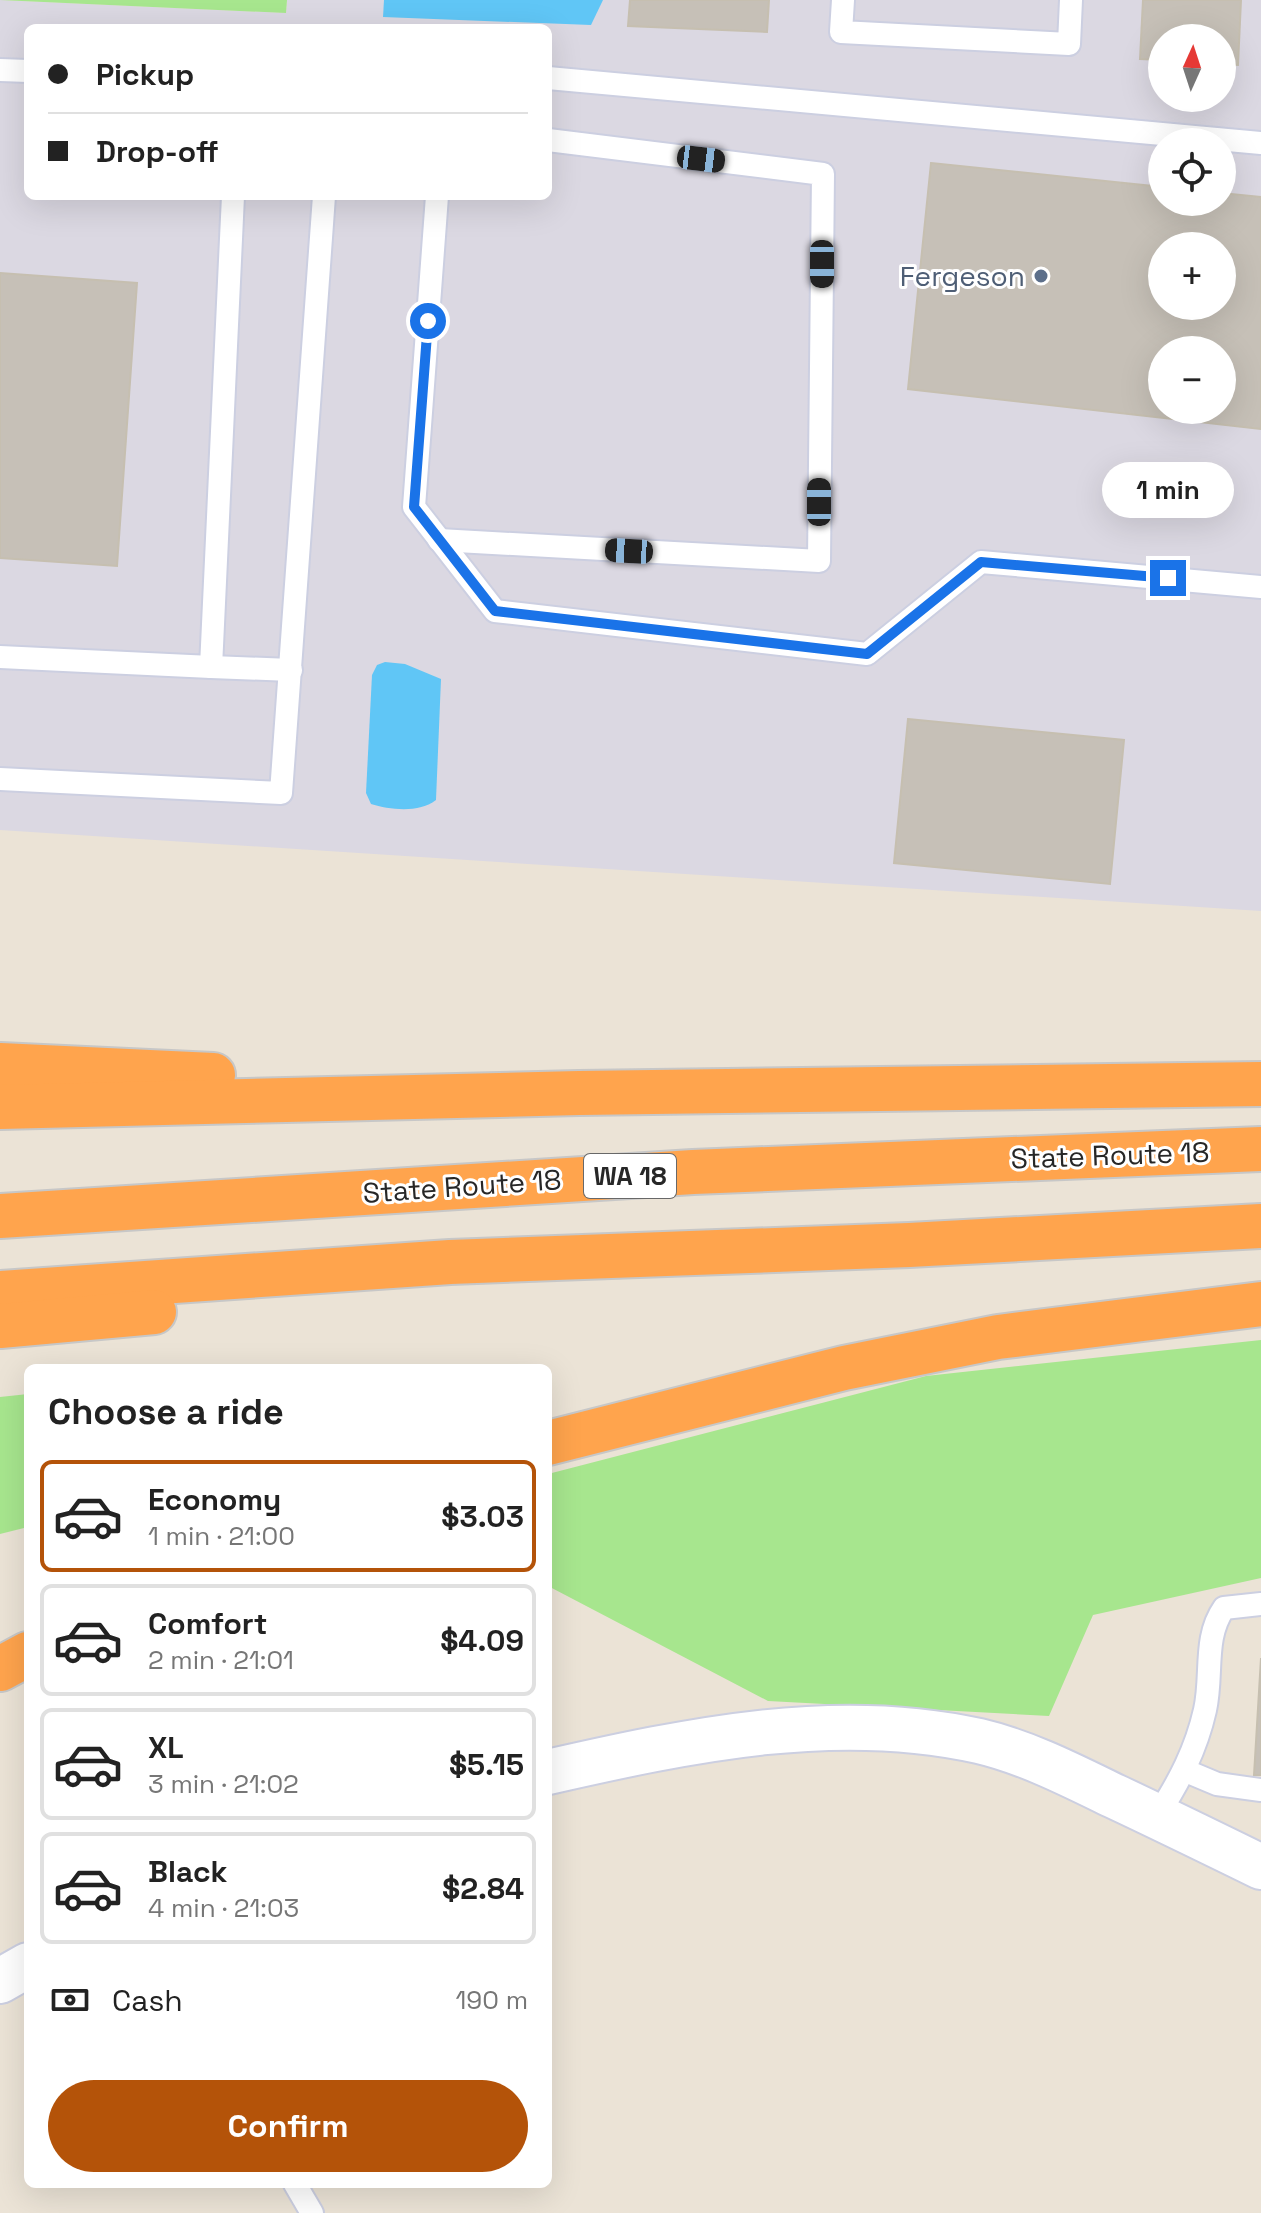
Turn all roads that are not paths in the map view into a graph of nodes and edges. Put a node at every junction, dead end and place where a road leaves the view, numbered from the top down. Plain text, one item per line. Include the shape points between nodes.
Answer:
1 (843, 0) edge
2 (1071, 0) edge
3 (0, 70) edge
4 (24, 71) edge
5 (552, 78) edge
6 (552, 140) edge
7 (1261, 143) edge
8 (233, 200) edge
9 (324, 200) edge
10 (437, 200) edge
11 (439, 540) junction
12 (1261, 587) edge
13 (0, 657) edge
14 (211, 667) junction
15 (291, 670) junction
16 (0, 779) edge
17 (0, 1065) edge
18 (1261, 1084) edge
19 (579, 1093) junction
20 (0, 1107) edge
21 (1261, 1149) edge
22 (0, 1216) edge
23 (1261, 1226) edge
24 (676, 1253) junction
25 (0, 1293) edge
26 (1261, 1304) edge
27 (0, 1326) edge
28 (552, 1442) edge
29 (1261, 1604) edge
30 (24, 1656) edge
31 (0, 1669) edge
32 (552, 1771) edge
33 (1186, 1771) junction
34 (1261, 1790) edge
35 (1157, 1816) junction
36 (1261, 1867) edge
37 (24, 1967) edge
38 (0, 1981) edge
39 (297, 2188) edge
40 (312, 2213) edge

1 - 2 lane via 841,32 1069,44
3 - 4 lane
5 - 7 lane
6 - 11 lane via 823,174 819,561
8 - 14 lane
9 - 15 lane
10 - 11 lane via 414,507
11 - 12 lane via 495,611 867,654 981,562
13 - 14 lane
14 - 15 lane
15 - 16 lane via 281,793
17 - 19 highway
18 - 19 highway
19 - 20 highway
21 - 22 highway, State Route 18 / WA 18 via 693,1172
23 - 24 highway
24 - 25 highway via 450,1262
24 - 27 highway via 574,1275
26 - 28 highway via 998,1337 844,1368
29 - 33 lane via 1224,1608 1213,1624 1206,1708
30 - 31 highway
32 - 35 street via 758,1732 853,1726 981,1742 1048,1764
33 - 34 lane via 1217,1784
33 - 35 lane
35 - 36 street
37 - 38 street
39 - 40 lane

